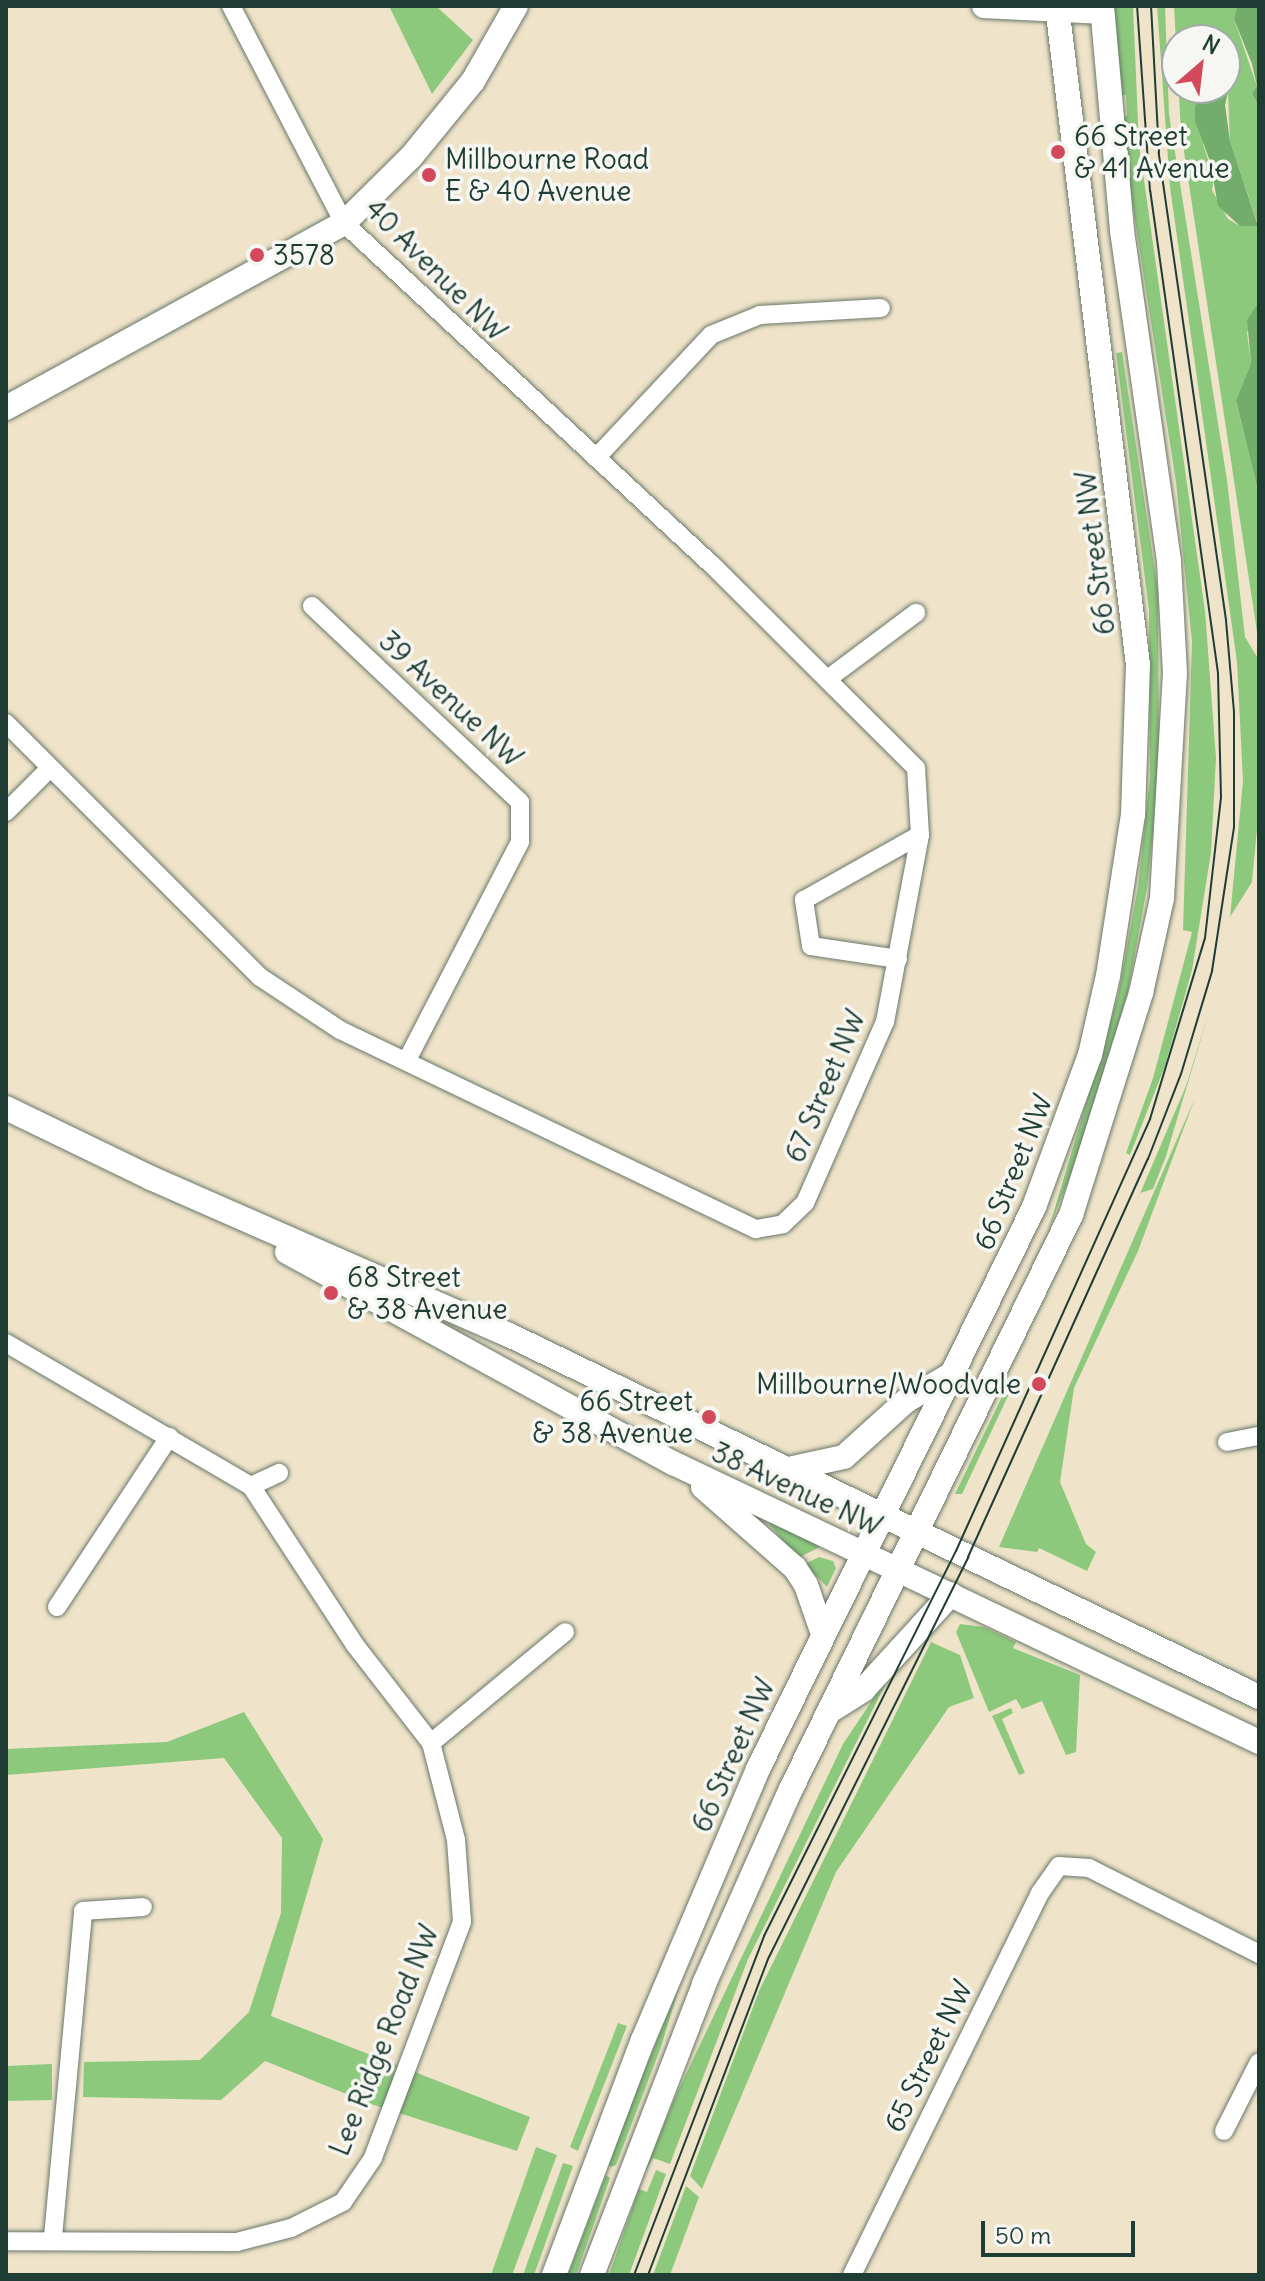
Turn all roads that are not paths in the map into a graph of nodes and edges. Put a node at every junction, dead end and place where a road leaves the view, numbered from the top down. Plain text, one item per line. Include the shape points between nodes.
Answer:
1 (231, 6) edge
2 (516, 6) edge
3 (984, 6) edge
4 (1057, 8) edge
5 (1102, 9) edge
6 (344, 223) junction
7 (881, 308) dead end
8 (6, 408) edge
9 (596, 458) junction
10 (312, 606) dead end
11 (916, 613) dead end
12 (829, 678) junction
13 (6, 723) edge
14 (48, 770) junction
15 (920, 804) joint
16 (6, 812) edge
17 (920, 835) junction
18 (898, 959) junction
19 (407, 1060) junction
20 (6, 1108) edge
21 (151, 1178) junction
22 (6, 1343) edge
23 (952, 1374) junction
24 (1259, 1436) edge
25 (169, 1437) junction
26 (1227, 1442) dead end
27 (673, 1463) junction
28 (793, 1468) junction
29 (279, 1473) dead end
30 (251, 1486) junction
31 (882, 1512) junction
32 (920, 1531) junction
33 (861, 1553) junction
34 (900, 1571) junction
35 (951, 1594) junction
36 (57, 1607) dead end
37 (565, 1632) dead end
38 (823, 1634) junction
39 (1259, 1697) edge
40 (833, 1709) junction
41 (1259, 1742) edge
42 (431, 1743) junction
43 (143, 1907) dead end
44 (1259, 1954) edge
45 (1259, 2062) edge
46 (1224, 2131) dead end
47 (53, 2237) junction
48 (6, 2241) edge
49 (554, 2275) edge
50 (592, 2275) edge
51 (852, 2275) edge

1 - 6 street, 40 Avenue NW
2 - 6 main road via 473,81 411,157
3 - 4 main road
4 - 5 main road
4 - 23 main road, 66 Street NW via 1138,665 1133,815 1090,1055 1034,1207
5 - 32 main road via 1123,245 1169,561 1175,673 1162,898 1127,1046 1071,1215
6 - 8 main road
6 - 9 street, 40 Avenue NW
7 - 9 street via 760,315 711,335
9 - 12 street, 40 Avenue NW
10 - 19 street, 39 Avenue NW via 520,802 520,842
11 - 12 street
12 - 15 street, 40 Avenue NW via 909,758 920,780
13 - 14 street
14 - 16 street
14 - 19 street via 260,977 340,1030
15 - 17 street, 67 Street NW
17 - 18 street, 67 Street NW
17 - 18 street via 804,900 811,946
18 - 19 street, 67 Street NW via 885,1022 849,1107 805,1203 783,1224 756,1229
20 - 21 main road, 38 Avenue NW
21 - 27 main road, 38 Avenue NW
21 - 28 main road, 38 Avenue NW via 507,1334
22 - 25 street, Lee Ridge Road NW
23 - 28 main road via 906,1401 844,1457
23 - 31 main road, 66 Street NW
24 - 26 street
25 - 30 street, Lee Ridge Road NW
25 - 36 street
27 - 33 main road, 38 Avenue NW
27 - 38 main road via 789,1561 806,1585
28 - 31 main road, 38 Avenue NW
29 - 30 street
30 - 42 street, Lee Ridge Road NW via 355,1645
31 - 32 main road, 38 Avenue NW
31 - 33 main road, 66 Street NW
32 - 34 main road
32 - 39 main road, 38 Avenue NW
33 - 34 main road, 38 Avenue NW
33 - 38 main road, 66 Street NW
34 - 35 main road, 38 Avenue NW
34 - 40 main road
35 - 40 main road via 863,1690
35 - 41 main road, 38 Avenue NW
37 - 42 street
38 - 49 main road, 66 Street NW via 686,1936
40 - 50 main road via 704,1984
42 - 47 street, Lee Ridge Road NW via 456,1840 462,1922 373,2158 343,2202 291,2228 237,2242
43 - 47 street via 83,1911
44 - 51 street, 65 Street NW via 1089,1868 1059,1866 1040,1893
45 - 46 street
47 - 48 street, Lee Ridge Road NW

